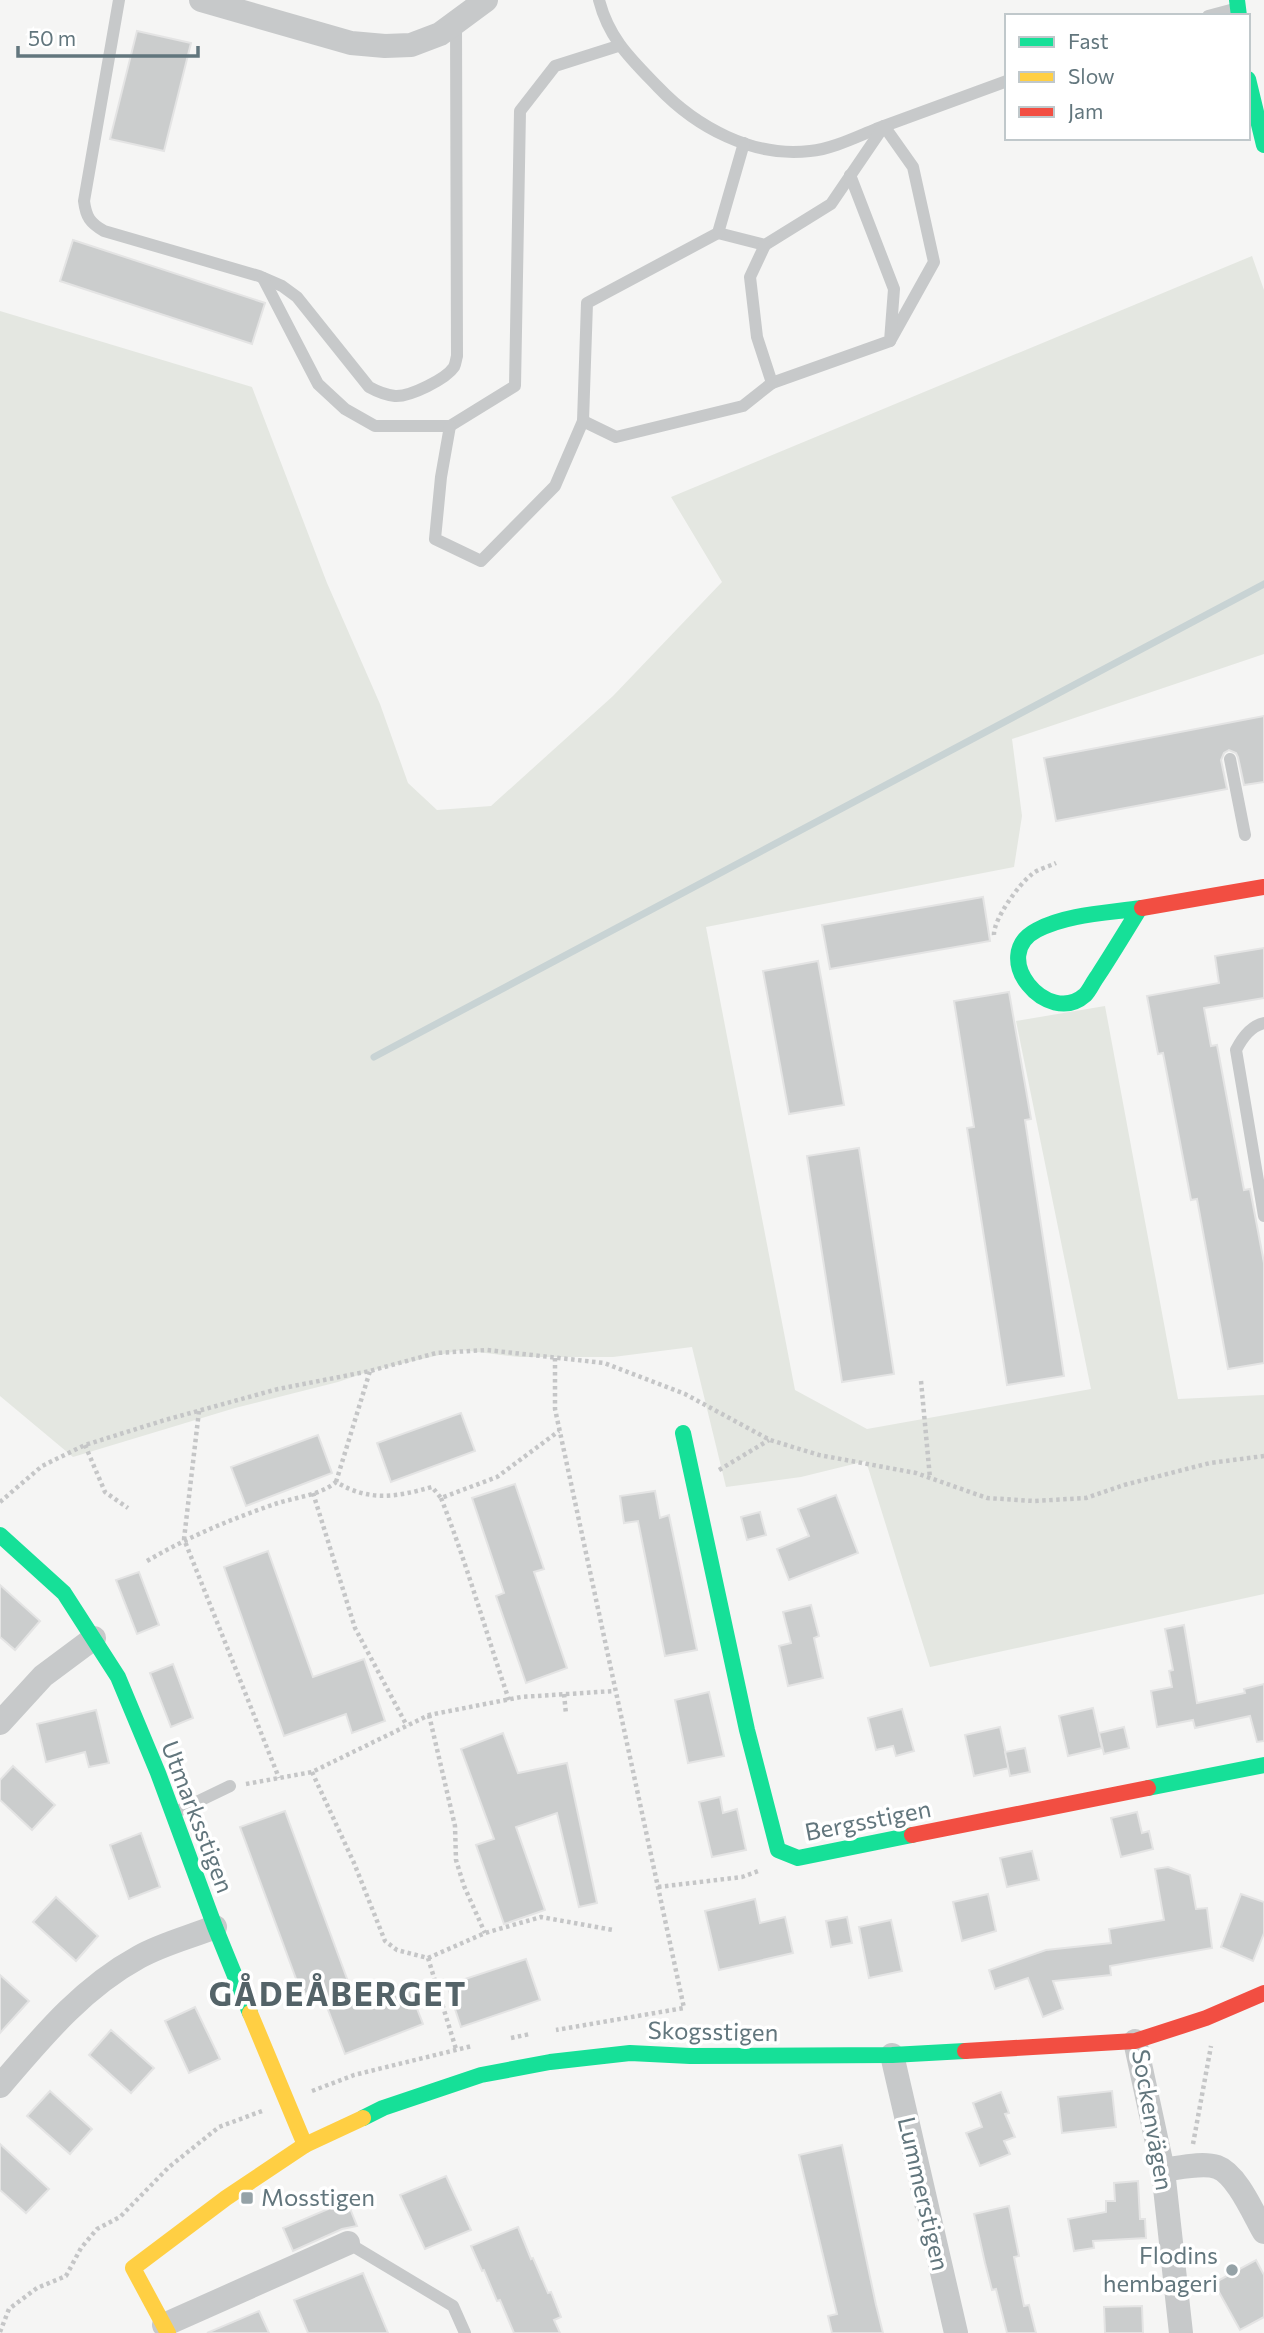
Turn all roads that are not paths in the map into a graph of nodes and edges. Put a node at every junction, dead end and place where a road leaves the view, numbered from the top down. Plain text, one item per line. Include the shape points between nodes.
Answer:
1 (119, 0) edge
2 (201, 0) edge
3 (486, 0) edge
4 (599, 0) edge
5 (1238, 8) edge
6 (1216, 14) edge
7 (456, 23) junction
8 (618, 46) junction
9 (1005, 82) edge
10 (1250, 87) edge
11 (884, 126) junction
12 (744, 143) junction
13 (1264, 145) edge
14 (850, 176) junction
15 (718, 233) junction
16 (765, 246) junction
17 (263, 278) junction
18 (890, 341) junction
19 (772, 383) junction
20 (583, 421) junction
21 (450, 426) junction
22 (1230, 759) dead end
23 (1245, 835) dead end
24 (1264, 887) edge
25 (1140, 908) junction
26 (1264, 1023) edge
27 (1264, 1216) edge
28 (683, 1433) dead end
29 (0, 1535) edge
30 (94, 1638) junction
31 (0, 1723) edge
32 (1264, 1765) edge
33 (230, 1786) road end
34 (173, 1814) junction
35 (215, 1927) junction
36 (1264, 1993) edge
37 (1135, 2041) junction
38 (892, 2055) junction
39 (0, 2086) edge
40 (305, 2145) junction
41 (1163, 2170) junction
42 (1264, 2232) edge
43 (348, 2243) joint
44 (166, 2329) edge
45 (465, 2333) edge
46 (956, 2333) edge
47 (1181, 2333) edge

1 - 17 lane via 84,201 86,214 104,231
2 - 7 street via 351,43 384,46 411,45
3 - 7 street
4 - 8 lane
5 - 6 lane
7 - 17 lane via 459,341 454,367 415,393 382,394 369,387 296,298
8 - 12 lane via 676,106
8 - 21 lane via 555,66 520,111 514,386
9 - 11 lane
10 - 13 street
11 - 12 lane via 811,151 777,151
11 - 14 lane
11 - 18 lane via 913,167 934,262
12 - 15 lane
14 - 16 lane via 831,204
14 - 18 lane via 894,289
15 - 16 lane
15 - 20 lane via 587,303
16 - 19 lane via 750,278 757,337
17 - 21 lane via 318,384 345,409 375,426
18 - 19 lane
19 - 20 lane via 743,406 616,438
20 - 21 lane via 555,486 481,561 435,539
22 - 23 lane
24 - 25 street
25 - 25 street via 1062,921 1034,932 1018,948 1016,964 1023,980 1051,1002 1069,1003 1084,997
26 - 27 lane via 1243,1035 1236,1050
28 - 32 street, Bergsstigen via 747,1730 778,1850 798,1858
29 - 30 street, Utmarksstigen via 64,1594
30 - 31 street via 43,1676
30 - 34 street, Utmarksstigen via 118,1677
33 - 34 lane
34 - 35 street, Utmarksstigen
35 - 39 street via 141,1956 93,1986
35 - 40 street, Utmarksstigen
36 - 37 street, Sockenvägen
37 - 38 street, Skogsstigen
37 - 41 street, Sockenvägen
38 - 40 street, Skogsstigen via 630,2053 551,2062 443,2087 383,2108
38 - 46 street, Lummerstigen
40 - 44 street via 133,2268
41 - 42 street via 1217,2167 1232,2176
41 - 47 street, Sockenvägen
43 - 44 street
43 - 45 lane via 453,2306

